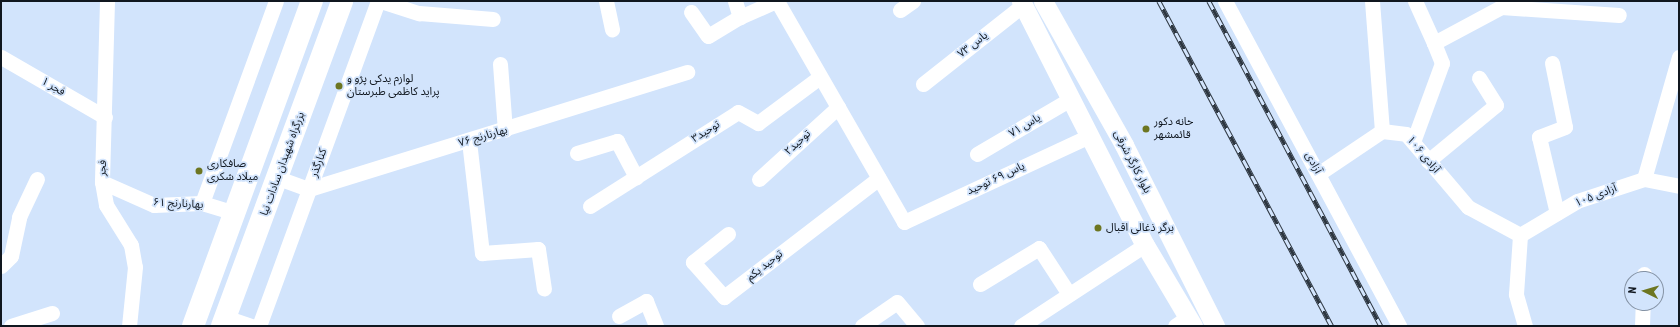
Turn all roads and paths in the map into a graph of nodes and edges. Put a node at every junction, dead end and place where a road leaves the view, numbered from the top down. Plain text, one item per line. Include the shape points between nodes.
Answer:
1 (107, 1) edge
2 (276, 1) edge
3 (312, 1) edge
4 (342, 1) edge
5 (380, 1) edge
6 (606, 1) edge
7 (735, 1) edge
8 (777, 1) edge
9 (913, 1) edge
10 (1043, 1) edge
11 (1225, 1) edge
12 (1372, 1) edge
13 (1415, 1) edge
14 (1022, 3) edge
15 (1518, 5) edge
16 (900, 10) dead end
17 (691, 12) dead end
18 (1619, 15) dead end
19 (740, 17) junction
20 (493, 19) dead end
21 (612, 29) dead end
22 (1434, 43) junction
23 (1, 57) edge
24 (1679, 57) edge
25 (1552, 63) dead end
26 (500, 64) dead end
27 (687, 72) dead end
28 (820, 77) junction
29 (1479, 78) dead end
30 (923, 84) dead end
31 (1072, 98) junction
32 (838, 107) junction
33 (105, 117) junction
34 (505, 130) junction
35 (1382, 131) junction
36 (1089, 136) junction
37 (469, 141) junction
38 (1412, 142) junction
39 (577, 153) dead end
40 (977, 154) dead end
41 (1428, 161) junction
42 (1318, 174) junction
43 (636, 177) junction
44 (278, 178) junction
45 (879, 178) junction
46 (37, 179) dead end
47 (759, 179) dead end
48 (1644, 179) junction
49 (102, 182) junction
50 (1679, 186) edge
51 (309, 189) junction
52 (202, 203) junction
53 (590, 206) dead end
54 (1557, 213) junction
55 (234, 214) junction
56 (728, 234) dead end
57 (1520, 235) junction
58 (1145, 245) junction
59 (1, 266) edge
60 (980, 284) dead end
61 (544, 289) dead end
62 (1069, 294) junction
63 (1643, 311) edge
64 (52, 312) dead end
65 (619, 316) dead end
66 (224, 322) edge
67 (1185, 323) edge
68 (11, 326) edge
69 (129, 326) edge
70 (193, 326) edge
71 (251, 326) edge
72 (259, 326) edge
73 (656, 326) edge
74 (862, 326) edge
75 (917, 326) edge
76 (1021, 326) edge
77 (1215, 326) edge
78 (1399, 326) edge
79 (1525, 326) edge
80 (1642, 326) edge

1 - 33 street, فجر
2 - 52 street
3 - 55 highway
4 - 44 highway, بزرگراه شهیدان سادات نیا
5 - 20 street via 420,13
5 - 51 street, کنارگذر
6 - 21 street
7 - 19 street
8 - 19 street
8 - 28 street
9 - 16 street
10 - 77 main road, بلوار کارگر شرقی via 1124,145
11 - 42 street, آزادی
12 - 35 street
13 - 22 street
14 - 30 street, یاس ۷۳
14 - 31 main road
15 - 18 street
15 - 22 street via 1501,7
17 - 19 street via 708,36
22 - 38 street via 1442,63
23 - 33 street, فجر ۱
24 - 48 street
25 - 54 street via 1565,126 1539,137
26 - 34 street
27 - 34 street, بهارنارنج ۷۶
28 - 32 street
28 - 43 street, توحید۳ via 758,123 738,112
29 - 41 street via 1496,104
31 - 36 main road
31 - 40 street, یاس ۷۱
32 - 45 street
32 - 47 street, توحید۲
33 - 49 street, فجر
34 - 37 street, بهارنارنج ۷۶
35 - 38 street, آزادی ۱۰۶ via 1406,134
35 - 42 street
36 - 45 street, یاس ۶۹ توحید via 904,222
36 - 58 main road
37 - 51 street, بهارنارنج ۷۶
37 - 61 street via 482,253 538,248
38 - 41 street, آزادی ۱۰۶
39 - 43 street via 617,141
41 - 57 street, آزادی ۱۰۶ via 1468,207
42 - 78 street, آزادی
43 - 53 street, توحید۳
44 - 51 street
44 - 66 highway, بزرگراه شهیدان سادات نیا
45 - 56 street, توحید یکم via 724,297 693,262
46 - 59 street via 19,217 11,256
48 - 50 street
48 - 54 street, آزادی ۱۰۵ via 1577,202
49 - 52 street, بهارنارنج ۶۱ via 154,205
49 - 69 street, فجر via 106,205 131,244 135,267
51 - 72 street, کنارگذر
52 - 55 street, بهارنارنج ۶۱
54 - 57 street, آزادی ۱۰۵
55 - 70 highway
57 - 79 street via 1516,294
58 - 62 street
58 - 67 main road
60 - 62 street via 1039,248
62 - 76 street
63 - 80 street
64 - 68 street
65 - 73 street via 646,301
66 - 71 street
74 - 75 street via 897,302

